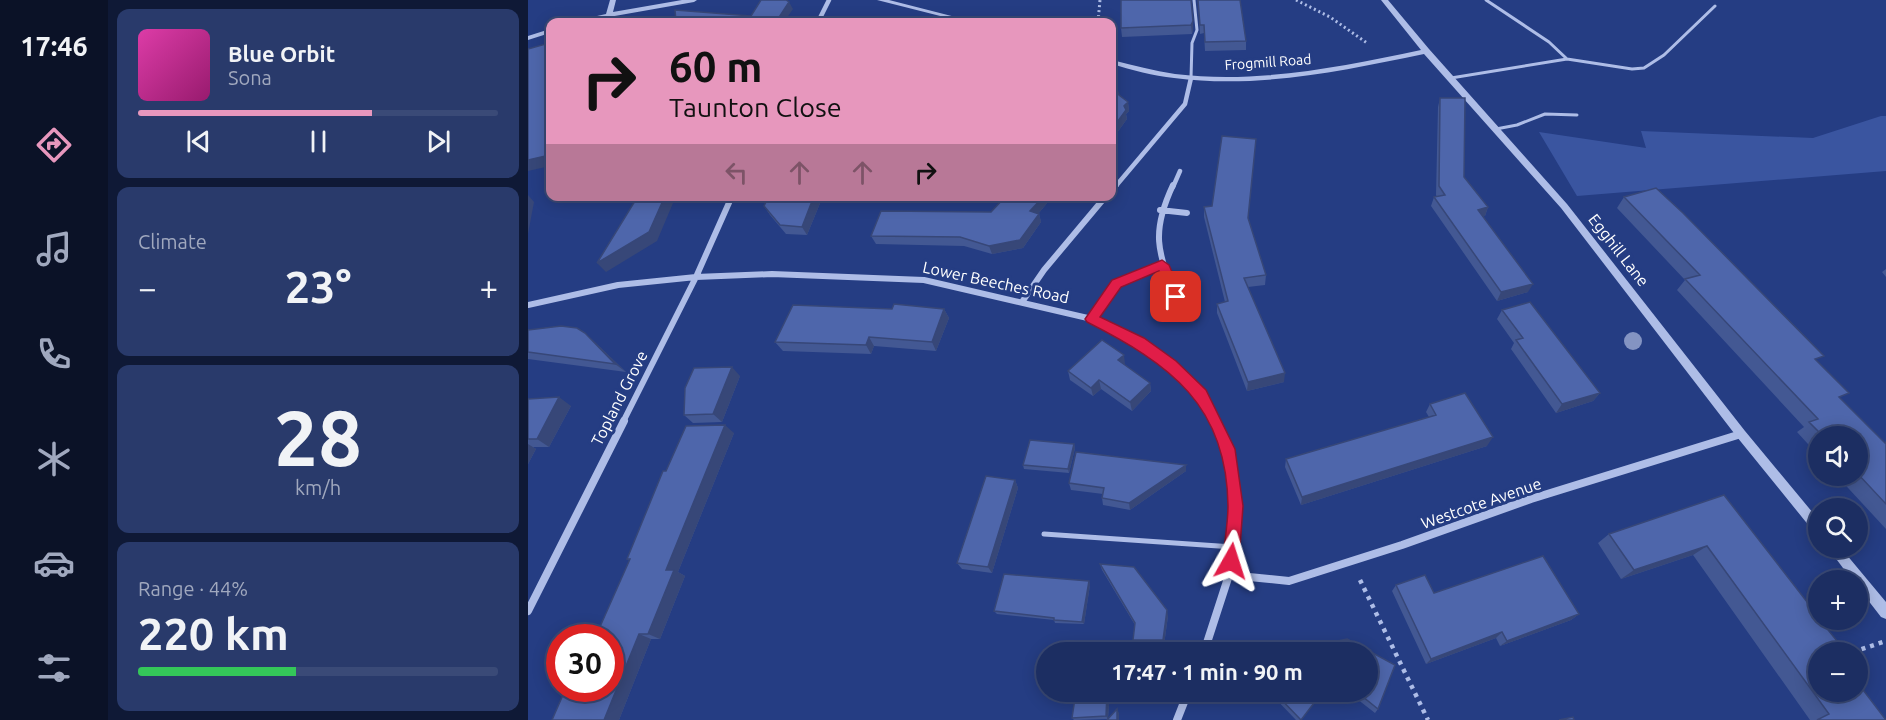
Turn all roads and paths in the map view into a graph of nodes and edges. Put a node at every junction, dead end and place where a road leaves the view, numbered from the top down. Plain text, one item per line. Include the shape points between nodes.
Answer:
1 (613, 0) edge
2 (694, 0) edge
3 (829, 0) edge
4 (880, 0) edge
5 (1100, 0) edge
6 (1194, 0) edge
7 (1296, 0) edge
8 (1384, 0) edge
9 (1486, 0) edge
10 (1715, 6) dead end
11 (609, 15) junction
12 (597, 18) edge
13 (820, 18) edge
14 (954, 18) edge
15 (1098, 18) edge
16 (546, 33) edge
17 (528, 38) edge
18 (1426, 51) junction
19 (1390, 58) junction
20 (1567, 59) junction
21 (1116, 63) edge
22 (1191, 78) junction
23 (1451, 78) junction
24 (1577, 115) dead end
25 (1496, 129) junction
26 (1180, 171) dead end
27 (1116, 185) edge
28 (730, 201) edge
29 (1102, 201) edge
30 (1160, 210) junction
31 (1187, 213) dead end
32 (1162, 265) junction
33 (696, 277) junction
34 (1176, 297) dead end
35 (1022, 302) junction
36 (528, 305) edge
37 (1092, 319) junction
38 (1742, 434) junction
39 (1808, 516) edge
40 (1044, 534) dead end
41 (1233, 547) junction
42 (1842, 558) edge
43 (1351, 561) junction
44 (1229, 575) junction
45 (528, 611) edge
46 (1886, 612) edge
47 (1886, 641) edge
48 (1207, 642) edge
49 (1868, 647) edge
50 (1184, 702) edge
51 (1177, 720) edge
52 (1428, 720) edge

1 - 11 street
2 - 11 street
3 - 13 street
4 - 14 street
5 - 15 path
6 - 22 lane via 1197,30 1192,43
7 - 19 path via 1330,17
8 - 18 street, Egghill Lane
9 - 20 lane via 1549,42
10 - 20 lane via 1664,55 1644,68
11 - 12 street
16 - 17 street
18 - 19 street, Frogmill Road
18 - 23 street, Egghill Lane
19 - 22 street, Frogmill Road via 1292,76
20 - 23 lane
21 - 22 street, Frogmill Road
22 - 27 street via 1185,104
23 - 25 street, Egghill Lane
24 - 25 lane via 1545,114
25 - 38 street, Egghill Lane via 1564,206
26 - 30 street
28 - 33 street, Topland Grove
29 - 35 street
30 - 31 street
30 - 32 street via 1156,235
32 - 34 street
32 - 37 street via 1117,283
33 - 35 street, Lower Beeches Road via 772,274 924,280
33 - 36 street, Lower Beeches Road via 618,285
33 - 45 street, Topland Grove
35 - 37 street, Lower Beeches Road
37 - 41 street, Lower Beeches Road via 1139,342 1201,394 1228,449 1236,506
38 - 39 street, Egghill Lane
38 - 43 street, Westcote Avenue via 1531,499
40 - 41 lane
41 - 44 street, Lower Beeches Road
42 - 46 street
43 - 44 street, Westcote Avenue via 1289,581
43 - 52 path
44 - 48 street, Lower Beeches Road
47 - 49 path
50 - 51 street

